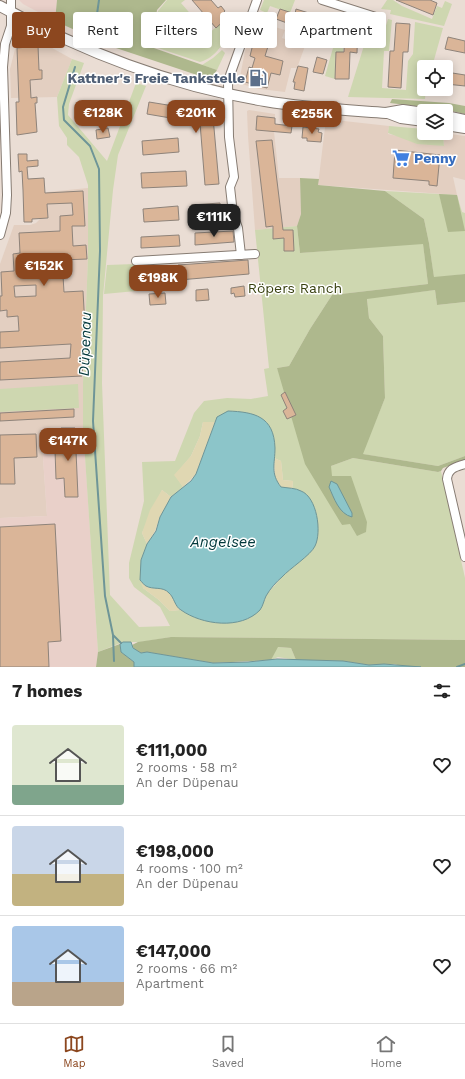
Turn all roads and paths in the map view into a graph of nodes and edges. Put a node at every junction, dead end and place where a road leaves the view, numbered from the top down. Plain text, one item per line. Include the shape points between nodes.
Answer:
1 (11, 0) edge
2 (257, 0) edge
3 (322, 0) edge
4 (0, 6) edge
5 (360, 12) edge
6 (11, 13) junction
7 (2, 43) edge
8 (229, 94) junction
9 (417, 112) edge
10 (386, 113) junction
11 (453, 117) edge
12 (417, 120) edge
13 (465, 120) edge
14 (453, 126) edge
15 (465, 128) edge
16 (0, 235) edge
17 (255, 254) dead end
18 (240, 255) junction
19 (136, 261) dead end
20 (465, 464) edge
21 (461, 523) edge
22 (465, 556) edge

1 - 6 street
2 - 8 street via 229,78
3 - 5 street
4 - 6 main road
6 - 7 street via 11,26
6 - 8 main road via 113,60 162,77
7 - 16 street via 7,195 6,214
8 - 10 main road via 279,103
8 - 18 street via 229,137 234,177 230,187
9 - 10 main road via 403,110
10 - 12 main road
11 - 13 main road
14 - 15 main road
17 - 18 street
18 - 19 street
20 - 21 street via 447,473
21 - 22 street

